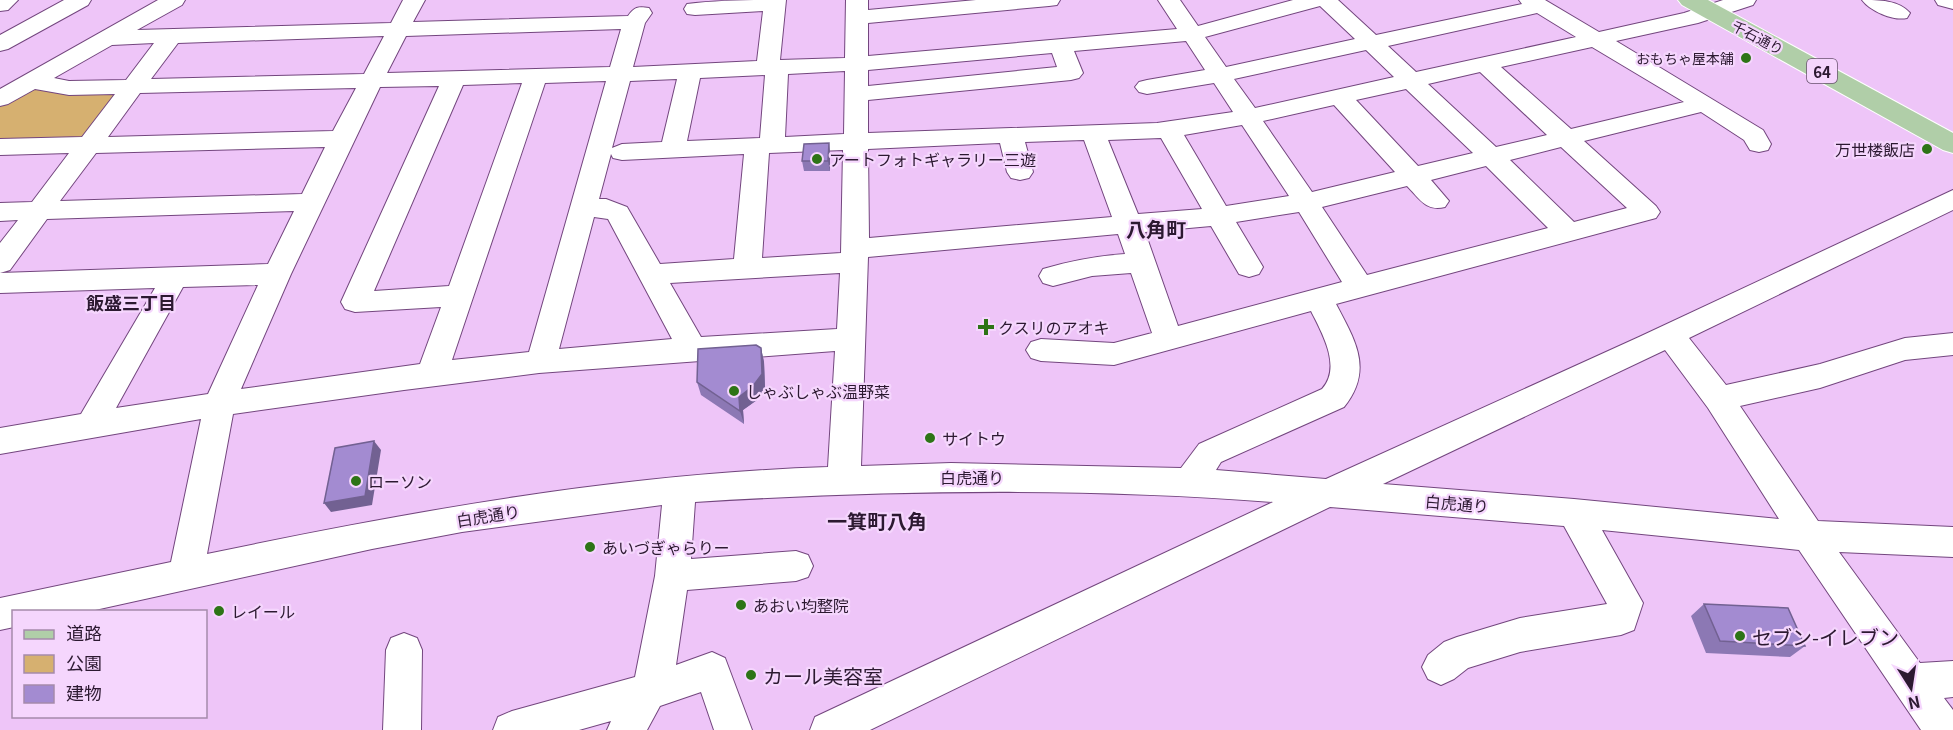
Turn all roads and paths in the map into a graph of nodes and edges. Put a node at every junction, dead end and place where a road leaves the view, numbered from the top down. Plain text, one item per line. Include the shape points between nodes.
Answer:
1 (7, 0) edge
2 (80, 0) edge
3 (174, 0) edge
4 (414, 0) edge
5 (1049, 0) edge
6 (1169, 0) edge
7 (1318, 0) edge
8 (1326, 0) edge
9 (1873, 0) edge
10 (1946, 0) edge
11 (775, 2) edge
12 (1535, 3) edge
13 (1717, 3) edge
14 (1953, 3) edge
15 (1286, 4) edge
16 (0, 5) edge
17 (857, 8) edge
18 (695, 9) dead end
19 (1899, 14) dead end
20 (399, 29) junction
21 (1192, 34) junction
22 (171, 36) junction
23 (106, 38) junction
24 (1594, 39) junction
25 (1372, 43) junction
26 (0, 44) edge
27 (1061, 45) junction
28 (1484, 63) junction
29 (856, 64) junction
30 (773, 68) junction
31 (690, 71) junction
32 (621, 74) junction
33 (1220, 75) junction
34 (536, 76) junction
35 (454, 79) junction
36 (1411, 79) junction
37 (32, 81) junction
38 (370, 81) junction
39 (132, 87) junction
40 (1147, 87) dead end
41 (856, 94) junction
42 (1339, 96) junction
43 (0, 99) edge
44 (1705, 104) junction
45 (1752, 106) dead end
46 (1248, 117) junction
47 (1729, 117) junction
48 (1953, 127) edge
49 (1168, 129) junction
50 (1093, 132) junction
51 (1011, 135) junction
52 (1567, 138) junction
53 (341, 139) junction
54 (857, 142) junction
55 (88, 144) junction
56 (1759, 144) dead end
57 (1953, 144) edge
58 (765, 145) junction
59 (0, 147) edge
60 (673, 150) junction
61 (622, 152) dead end
62 (1491, 156) junction
63 (1020, 172) dead end
64 (1413, 175) junction
65 (1952, 199) edge
66 (1436, 201) dead end
67 (311, 202) junction
68 (1306, 202) junction
69 (583, 209) junction
70 (37, 211) junction
71 (0, 212) edge
72 (1219, 216) junction
73 (1128, 223) junction
74 (1569, 234) junction
75 (854, 255) junction
76 (1142, 262) junction
77 (0, 263) edge
78 (747, 267) junction
79 (1249, 267) dead end
80 (277, 274) junction
81 (650, 274) junction
82 (1053, 276) dead end
83 (175, 278) junction
84 (0, 283) edge
85 (1360, 287) junction
86 (459, 296) junction
87 (1318, 297) junction
88 (1670, 335) junction
89 (1168, 338) junction
90 (852, 339) junction
91 (1953, 344) edge
92 (693, 350) junction
93 (1041, 350) dead end
94 (541, 362) junction
95 (432, 374) junction
96 (1719, 399) junction
97 (220, 402) junction
98 (91, 425) junction
99 (0, 441) edge
100 (844, 480) junction
101 (1190, 482) junction
102 (680, 489) junction
103 (1331, 493) junction
104 (1574, 513) junction
105 (1808, 536) junction
106 (1953, 542) edge
107 (796, 566) dead end
108 (186, 574) junction
109 (672, 576) junction
110 (19, 610) edge
111 (404, 650) dead end
112 (1441, 667) dead end
113 (1953, 679) edge
114 (1911, 682) junction
115 (648, 692) junction
116 (402, 730) edge
117 (512, 730) edge
118 (626, 730) edge
119 (734, 730) edge
120 (829, 730) edge
121 (1944, 730) edge

1 - 16 street
2 - 26 street
3 - 23 street
4 - 20 street
5 - 17 street
6 - 21 street
7 - 15 street
8 - 25 street
9 - 19 street
10 - 14 street
11 - 18 street
11 - 30 street
12 - 24 street
12 - 25 street
13 - 24 street via 1690,18
13 - 48 main road, 千石通り / 64
13 - 57 main road, 千石通り / 64
15 - 21 street
17 - 29 street
20 - 22 street
20 - 32 street via 637,17
20 - 38 street
21 - 27 street
21 - 33 street
22 - 23 street
22 - 39 street
23 - 37 street
24 - 28 street
24 - 44 street
25 - 33 street
25 - 36 street
27 - 29 street
27 - 41 street via 1071,73
28 - 36 street
28 - 52 street
29 - 30 street
29 - 41 street
30 - 31 street
30 - 58 street
31 - 32 street
31 - 60 street
32 - 34 street
32 - 69 street
33 - 40 street
33 - 46 street
34 - 35 street
34 - 86 street
35 - 38 street
35 - 86 street via 354,302
36 - 42 street
36 - 62 street
37 - 39 street via 56,87
37 - 43 street
38 - 39 street
38 - 53 street
39 - 55 street
41 - 54 street
42 - 46 street
42 - 64 street
44 - 47 street
44 - 52 street
45 - 47 street
46 - 49 street
46 - 68 street
47 - 56 street via 1754,135
49 - 50 street
49 - 72 street
50 - 51 street
50 - 73 street
51 - 54 street
51 - 63 street
52 - 62 street
52 - 74 street via 1647,212
53 - 55 street
53 - 67 street
54 - 58 street
54 - 75 street
55 - 59 street
55 - 70 street
58 - 60 street
58 - 78 street
60 - 61 street
62 - 64 street
62 - 74 street
64 - 66 street
64 - 68 street
65 - 88 street
67 - 70 street
67 - 80 street
68 - 72 street
68 - 85 street
69 - 81 street via 606,208 618,213
69 - 94 street
70 - 71 street
70 - 77 street
72 - 73 street
72 - 79 street
73 - 75 street
73 - 76 street
74 - 85 street
75 - 78 street
75 - 90 street
76 - 82 street via 1092,266
76 - 89 street
78 - 81 street
80 - 83 street
80 - 97 street
81 - 92 street
83 - 84 street
83 - 98 street
85 - 87 street
86 - 95 street
87 - 89 street
87 - 101 street via 1341,343 1347,372 1343,386 1333,398 1210,453
88 - 96 street
88 - 103 street
89 - 93 street via 1114,354
90 - 92 street
90 - 100 street
91 - 96 street via 1905,349 1820,376
92 - 94 street
94 - 95 street
95 - 97 street
96 - 105 street
97 - 98 street
97 - 108 street
98 - 99 street
100 - 101 street, 白虎通り via 972,477
100 - 102 street, 白虎通り
101 - 103 street, 白虎通り
102 - 108 street, 白虎通り via 372,534
102 - 109 street
103 - 104 street, 白虎通り
103 - 120 street
104 - 105 street, 白虎通り
104 - 112 street via 1625,603 1621,618 1520,635 1457,654
105 - 106 street, 白虎通り
105 - 114 street
107 - 109 street
108 - 110 street, 白虎通り
109 - 115 street via 655,678
111 - 116 street
113 - 114 street
114 - 121 street
115 - 117 street
115 - 118 street
115 - 119 street via 712,670

